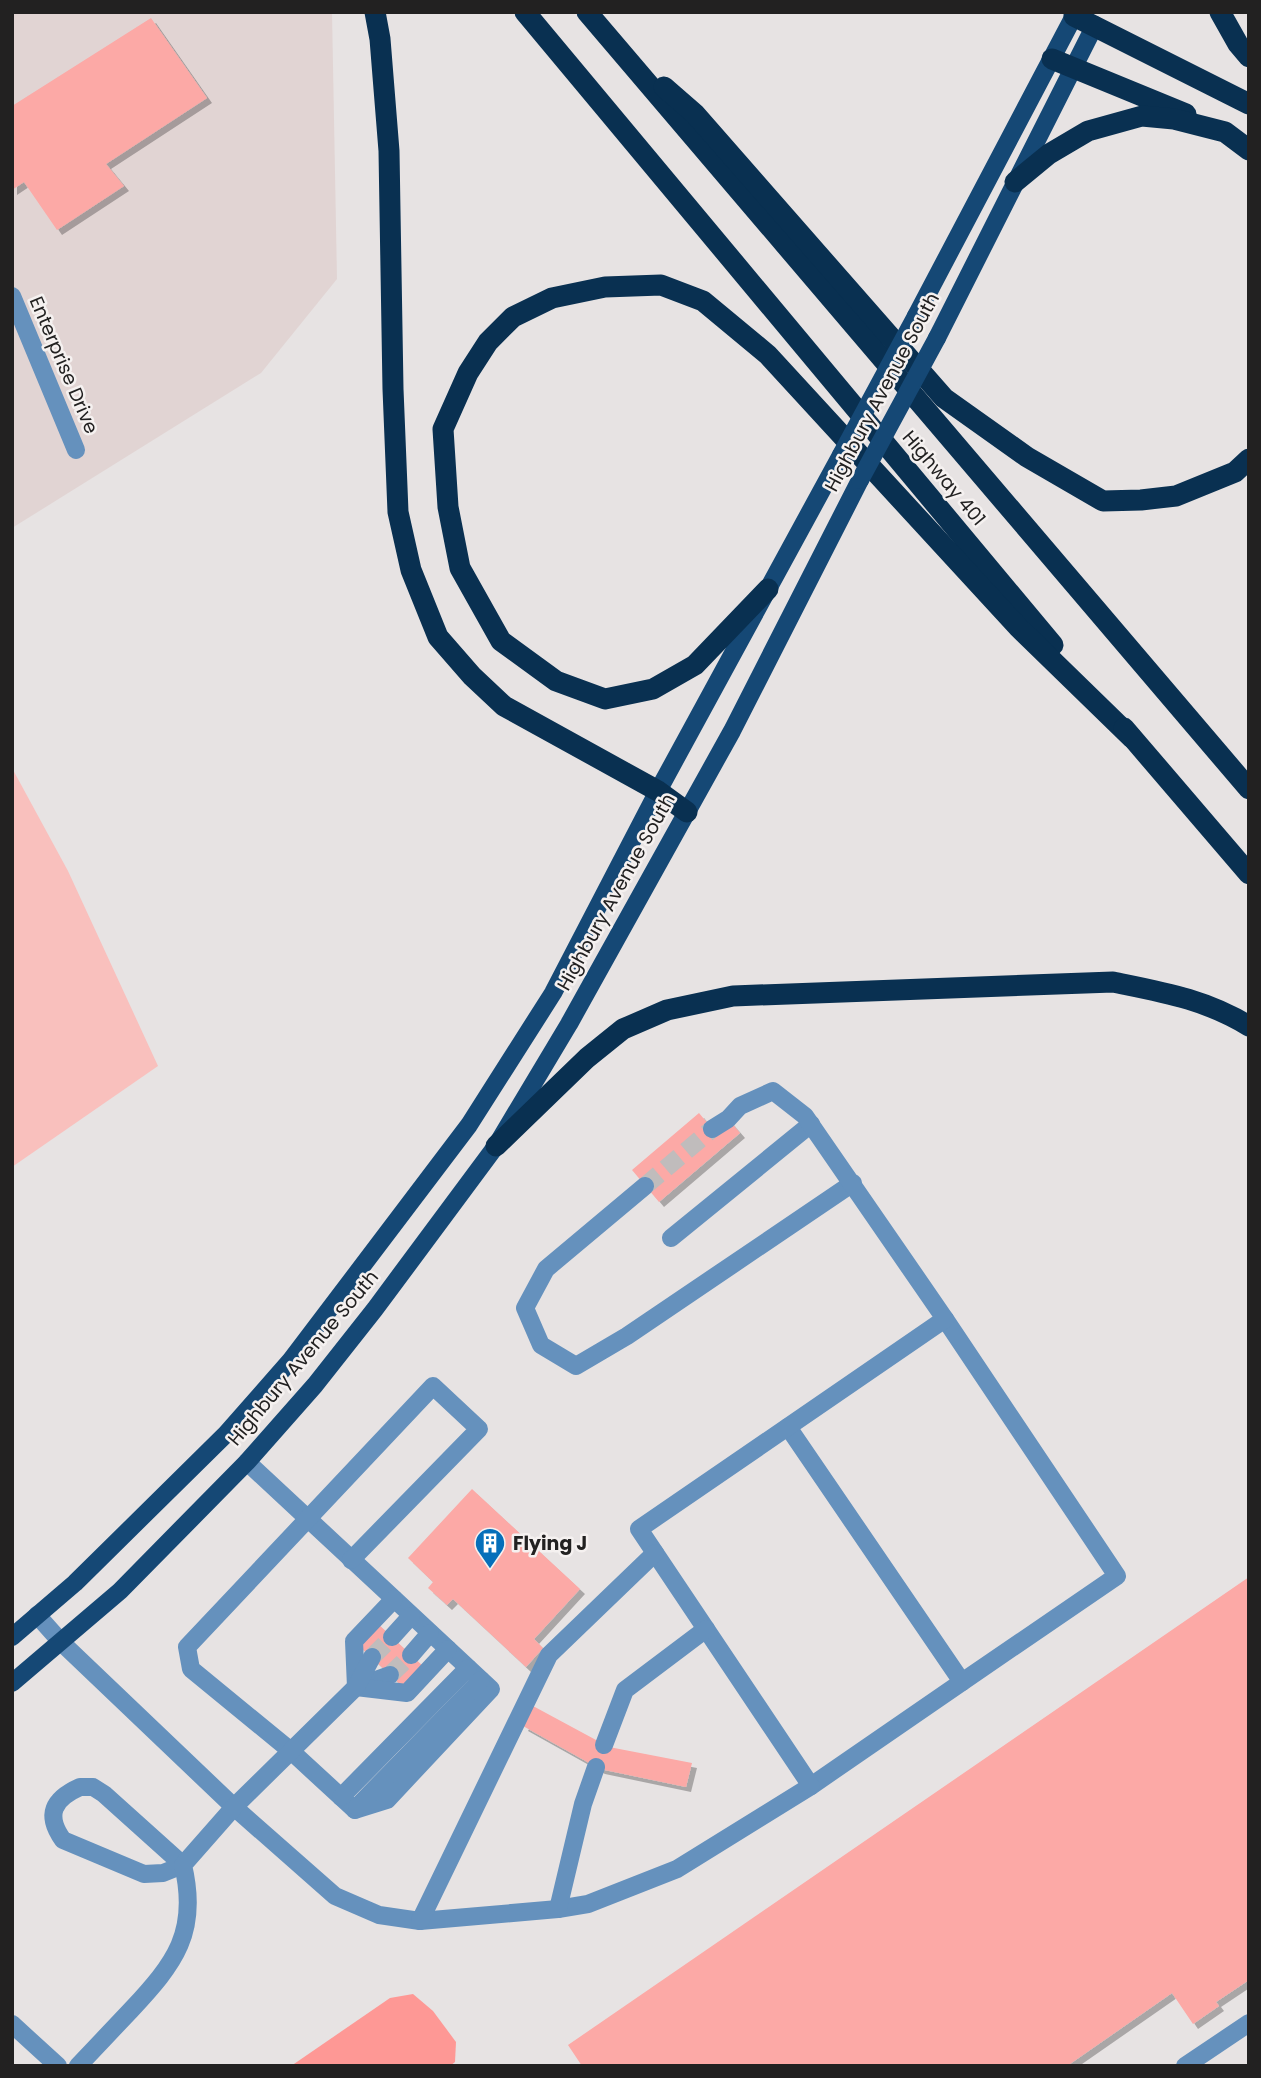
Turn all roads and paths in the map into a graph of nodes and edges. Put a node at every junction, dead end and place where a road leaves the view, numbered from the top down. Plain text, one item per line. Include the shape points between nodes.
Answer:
1 (375, 12) edge
2 (525, 12) edge
3 (587, 12) edge
4 (1220, 12) edge
5 (1075, 14) edge
6 (1098, 18) edge
7 (602, 30) junction
8 (1249, 57) edge
9 (1052, 59) junction
10 (1073, 69) junction
11 (1249, 104) edge
12 (1226, 132) junction
13 (1249, 150) edge
14 (1015, 182) junction
15 (12, 296) edge
16 (76, 450) dead end
17 (1249, 459) edge
18 (768, 589) junction
19 (1132, 738) junction
20 (1249, 789) edge
21 (657, 791) junction
22 (687, 812) junction
23 (1249, 874) edge
24 (1249, 1026) edge
25 (811, 1124) junction
26 (712, 1129) tunnel mouth
27 (496, 1146) junction
28 (853, 1183) junction
29 (645, 1186) tunnel mouth
30 (671, 1238) dead end
31 (945, 1319) junction
32 (789, 1427) junction
33 (247, 1462) junction
34 (307, 1520) junction
35 (655, 1553) junction
36 (351, 1560) junction
37 (394, 1599) junction
38 (37, 1615) junction
39 (411, 1616) junction
40 (706, 1629) junction
41 (430, 1633) junction
42 (12, 1637) edge
43 (392, 1637) tunnel mouth
44 (61, 1642) junction
45 (448, 1649) junction
46 (411, 1655) tunnel mouth
47 (372, 1657) tunnel mouth
48 (390, 1675) tunnel mouth
49 (480, 1679) junction
50 (962, 1682) junction
51 (12, 1683) edge
52 (356, 1687) junction
53 (604, 1745) dead end
54 (291, 1751) junction
55 (596, 1767) dead end
56 (811, 1786) junction
57 (341, 1797) junction
58 (234, 1807) junction
59 (183, 1865) junction
60 (558, 1909) junction
61 (420, 1921) junction
62 (1249, 2023) edge
63 (12, 2024) edge
64 (58, 2066) edge
65 (78, 2066) edge
66 (1185, 2066) edge

1 - 21 highway via 389,151 398,512 411,570 438,637 504,706
2 - 19 highway, Highway 401
3 - 7 highway, Highway 401
4 - 8 highway
5 - 6 highway
5 - 9 main road, Highbury Avenue South
6 - 10 main road, Highbury Avenue South
6 - 11 highway
7 - 17 highway via 695,114 944,398 1027,457 1103,501 1176,496 1235,472
7 - 20 highway, Highway 401
9 - 10 highway
9 - 18 main road, Highbury Avenue South, bridge
10 - 12 highway
10 - 14 main road, Highbury Avenue South
12 - 13 highway
12 - 14 highway via 1142,116 1088,131
14 - 22 main road, Highbury Avenue South, bridge
15 - 16 street, Enterprise Drive
18 - 19 highway via 695,665 653,689 605,699 556,681 501,641 460,568 448,507 443,429 468,373 488,342 513,317 552,298 605,288 661,285 703,301 768,355 1018,627
18 - 21 main road, Highbury Avenue South
19 - 23 highway, Highway 401
21 - 22 highway
21 - 38 main road, Highbury Avenue South via 554,993 469,1125 291,1360 234,1425
22 - 27 main road, Highbury Avenue South
24 - 27 highway via 1223,1010 1113,982 733,996 667,1010 623,1030 586,1058
25 - 26 street via 773,1091 740,1107
25 - 28 street
25 - 30 street
27 - 33 main road, Highbury Avenue South via 375,1309
28 - 29 street via 576,1366 541,1345 525,1308 546,1269
28 - 31 street
31 - 32 street
31 - 50 street via 1117,1576
32 - 35 street via 639,1529
32 - 50 street
33 - 34 street
33 - 44 main road, Highbury Avenue South via 120,1591
34 - 36 street
34 - 36 street via 433,1386 479,1429
34 - 54 street via 187,1647 191,1669
35 - 40 street
35 - 61 street via 549,1655
36 - 37 street
37 - 39 street
37 - 52 street via 354,1641
38 - 42 main road, Highbury Avenue South
38 - 44 street
39 - 41 street
39 - 43 street
40 - 53 street via 625,1690
40 - 56 street
41 - 45 street
41 - 46 street
44 - 51 main road, Highbury Avenue South
44 - 58 street
45 - 49 street
45 - 52 street via 407,1693
47 - 52 street
48 - 52 street
49 - 57 street
49 - 57 street via 355,1810
50 - 56 street
52 - 54 street
54 - 57 street
54 - 58 street
55 - 60 street
56 - 60 street via 677,1869 588,1904
58 - 59 street
58 - 61 street via 335,1896 379,1915
59 - 59 street via 93,1787 66,1793 57,1803 52,1816 63,1840 144,1874
59 - 65 street via 188,1918 173,1961
60 - 61 street
62 - 66 street
63 - 64 street

